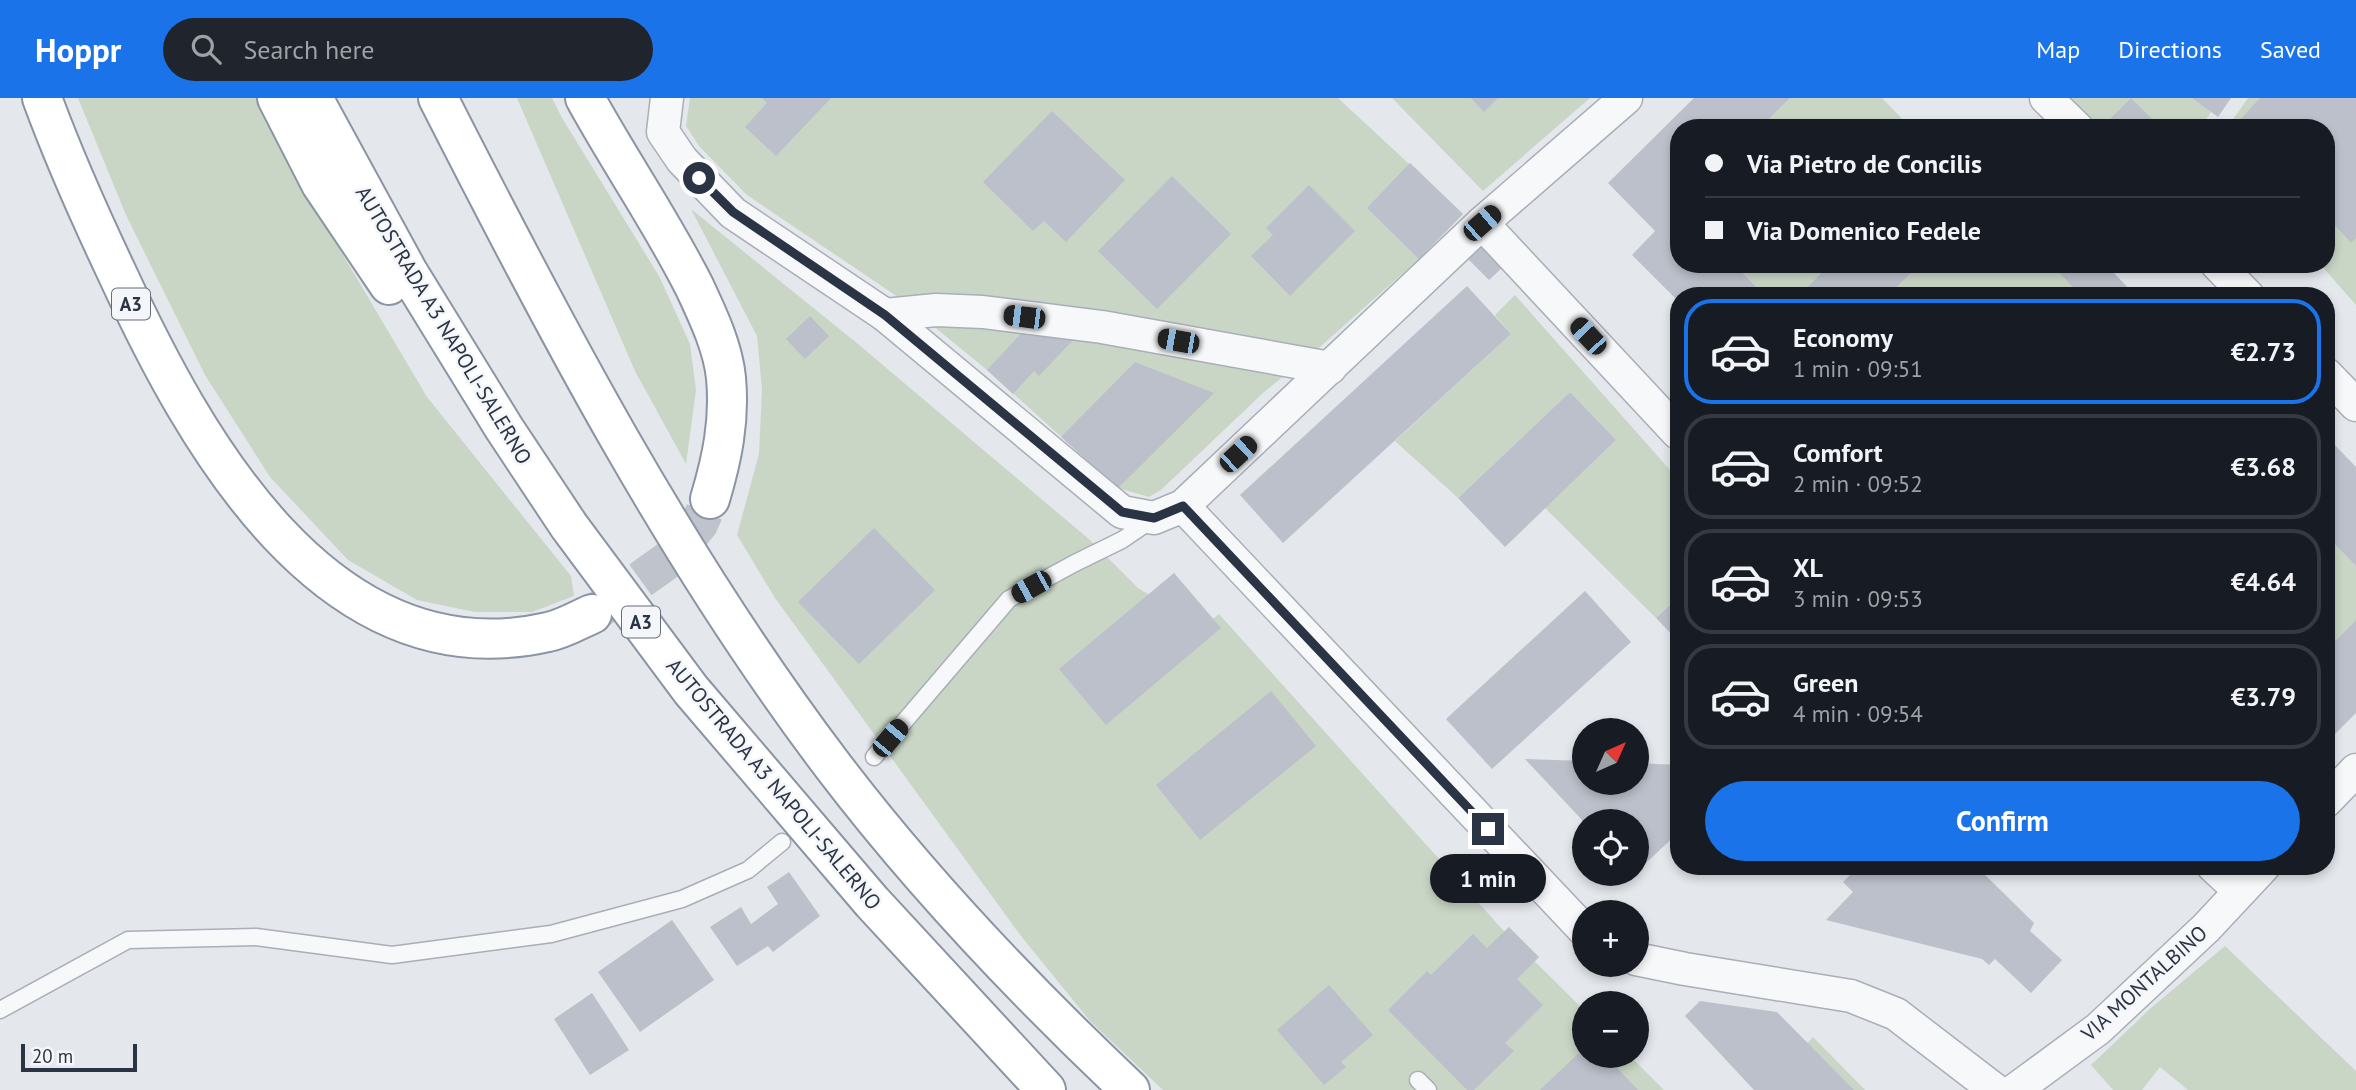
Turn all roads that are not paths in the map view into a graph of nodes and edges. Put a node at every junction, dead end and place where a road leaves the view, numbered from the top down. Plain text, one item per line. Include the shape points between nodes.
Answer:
1 (42, 98) edge
2 (277, 98) edge
3 (313, 98) edge
4 (438, 98) edge
5 (585, 98) edge
6 (667, 98) edge
7 (1626, 98) edge
8 (2046, 98) edge
9 (2068, 119) edge
10 (1482, 223) junction
11 (2226, 273) edge
12 (2239, 287) edge
13 (885, 315) junction
14 (1330, 368) junction
15 (2335, 383) edge
16 (2356, 405) edge
17 (1670, 424) edge
18 (503, 428) junction
19 (710, 499) tunnel mouth
20 (1183, 506) junction
21 (1154, 518) junction
22 (592, 614) tunnel mouth
23 (874, 757) dead end
24 (2356, 770) edge
25 (2335, 792) edge
26 (782, 842) dead end
27 (2223, 875) edge
28 (2255, 875) edge
29 (2240, 891) junction
30 (1572, 917) edge
31 (1649, 962) edge
32 (0, 1010) edge
33 (1046, 1090) edge
34 (1130, 1090) edge
35 (1995, 1090) edge
36 (2015, 1090) edge

1 - 22 highway, A3 via 141,325 213,450 280,538 319,574 363,602 406,624 445,636 519,637 551,632
2 - 18 highway, A3 via 321,184 410,316
3 - 18 highway, AUTOSTRADA A3 NAPOLI-SALERNO / A3 via 408,272
4 - 34 highway via 628,455 747,644 832,765 900,849 980,941
5 - 19 highway via 685,268 720,349 728,419
6 - 13 street via 663,132 682,160 733,212
7 - 10 street
8 - 9 street
10 - 14 street
10 - 17 street
11 - 12 street
13 - 14 street via 983,312 1102,327
13 - 21 street via 1122,512
14 - 20 street
15 - 16 street
18 - 33 highway, AUTOSTRADA A3 NAPOLI-SALERNO / A3 via 691,691 872,902
20 - 21 street
20 - 30 street
21 - 23 lane via 1122,540 1009,599
24 - 25 street
26 - 32 lane via 748,870 682,899 551,934 392,955 256,937 128,940
27 - 29 street
28 - 29 street, VIA MONTALBINO
29 - 36 street, VIA MONTALBINO via 2098,1028
31 - 35 street via 1851,996 1896,1014

